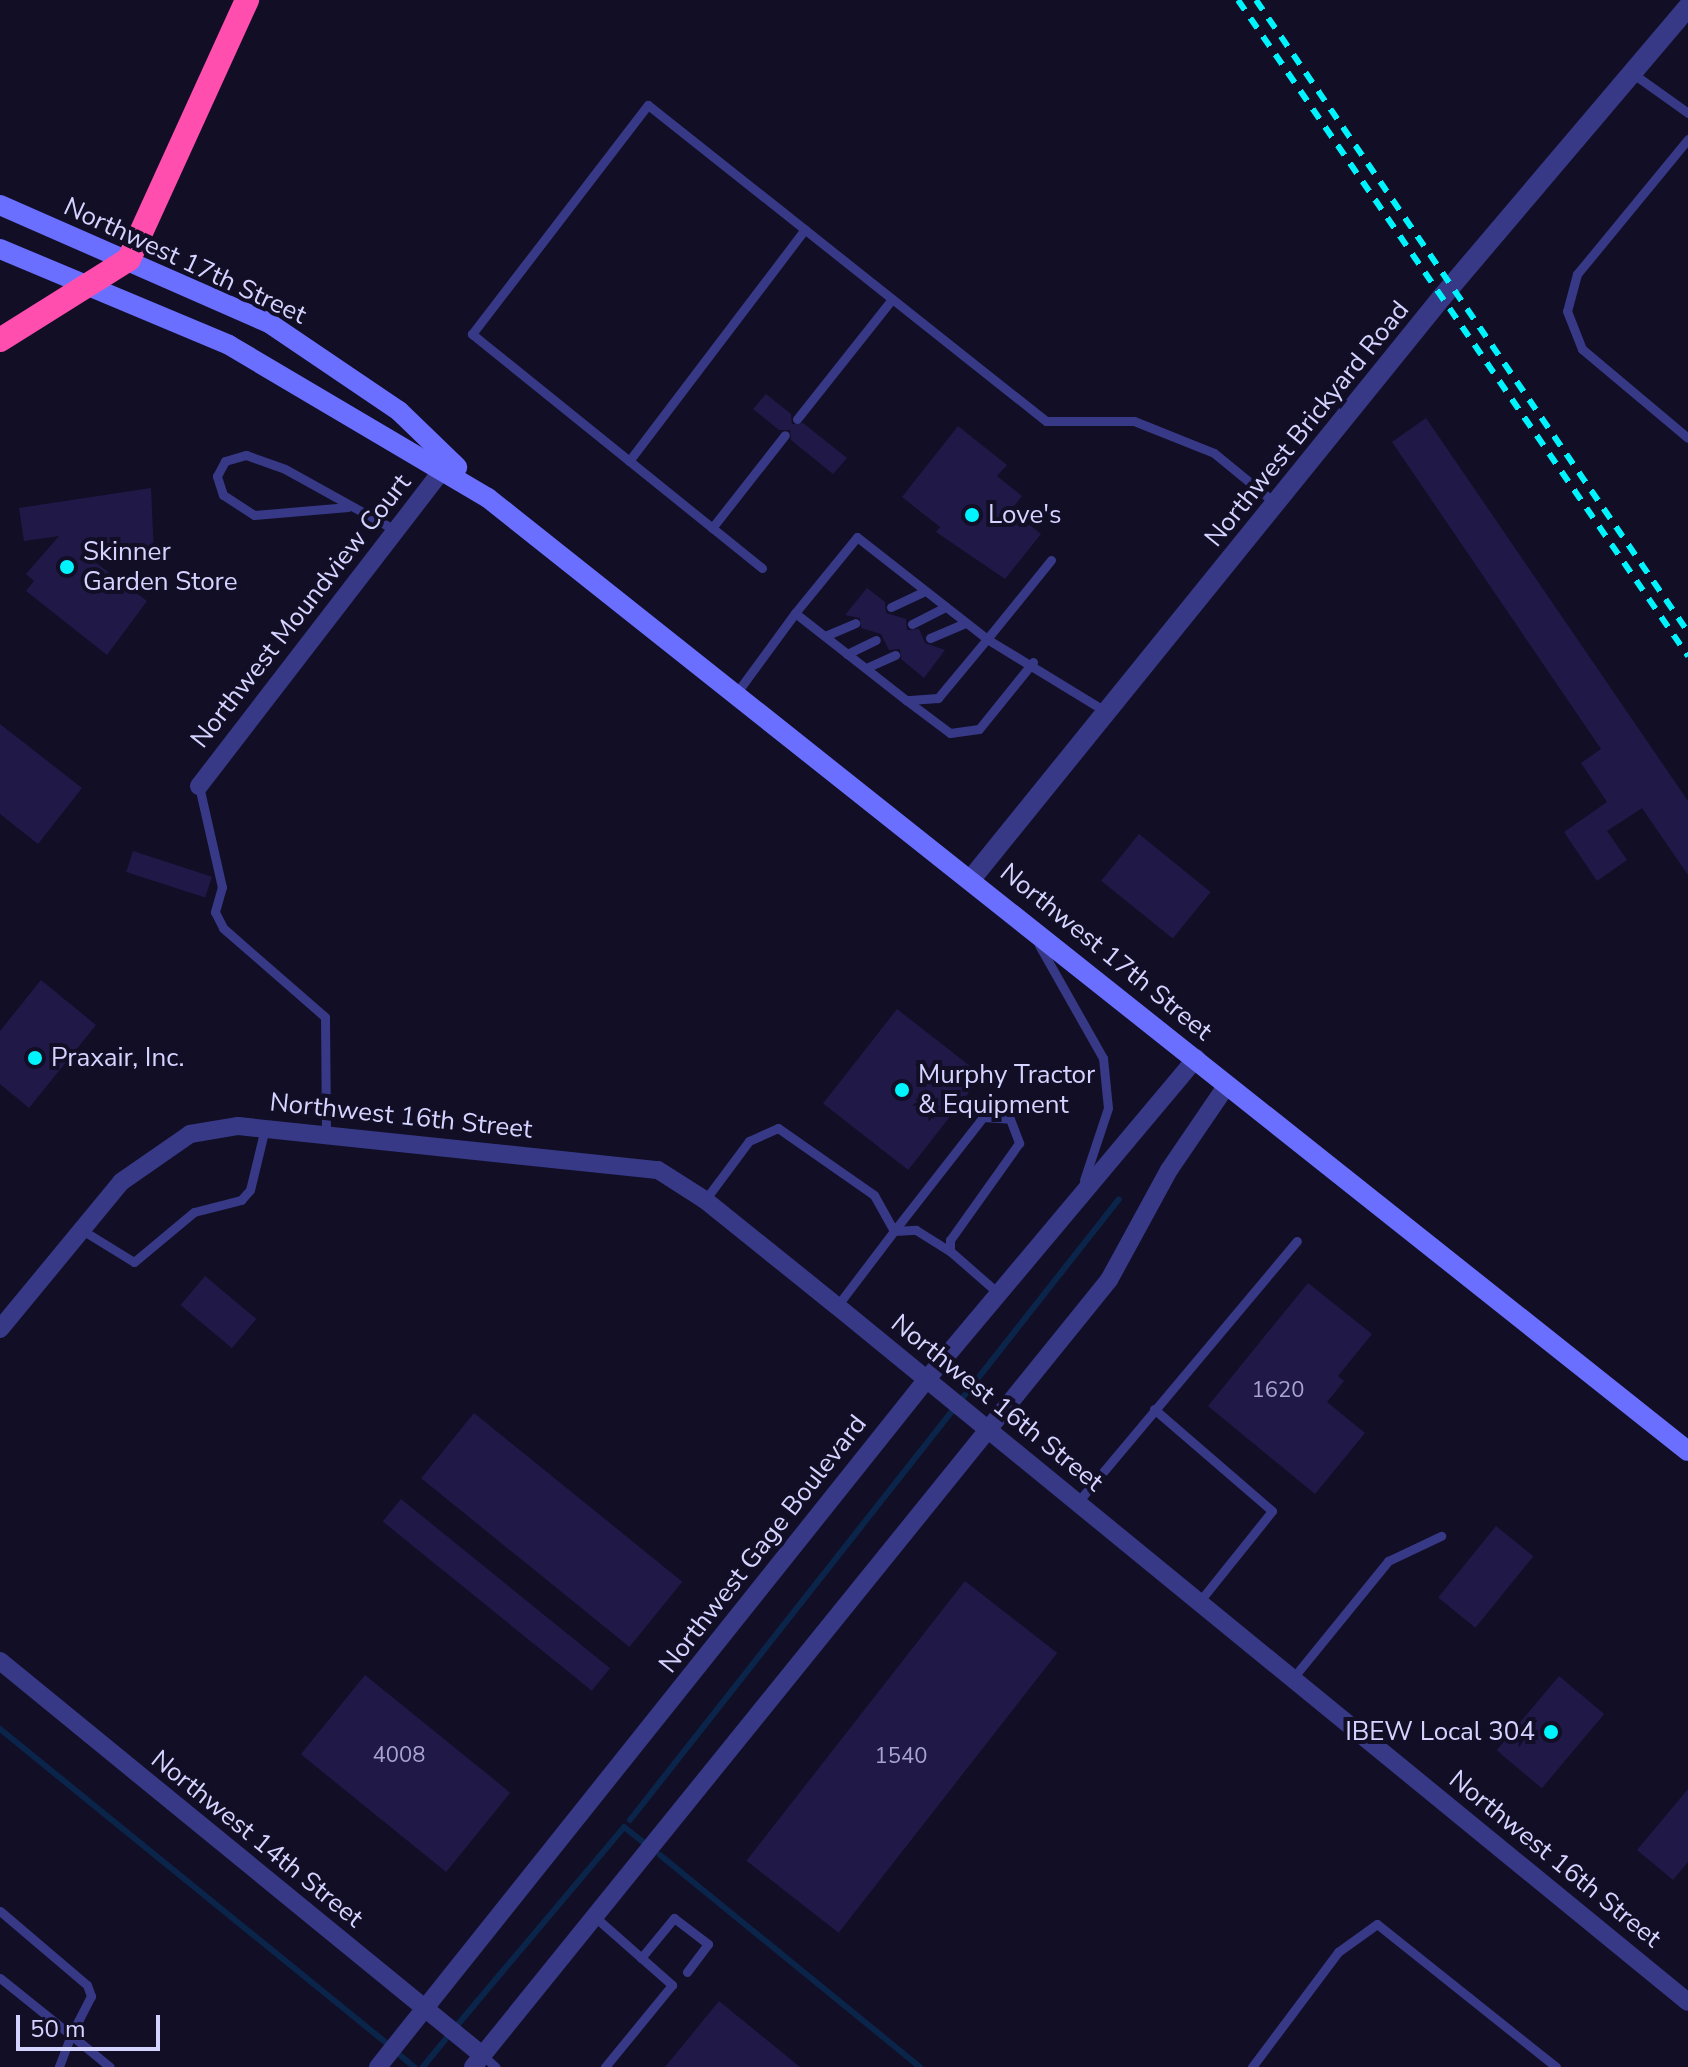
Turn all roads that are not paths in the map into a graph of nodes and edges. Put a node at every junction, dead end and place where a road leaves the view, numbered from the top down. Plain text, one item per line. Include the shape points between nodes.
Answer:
1 (247, 0) edge
2 (1688, 7) edge
3 (1632, 73) junction
4 (1688, 113) edge
5 (1688, 139) edge
6 (0, 205) edge
7 (805, 229) junction
8 (0, 249) edge
9 (129, 259) junction
10 (92, 286) junction
11 (892, 299) junction
12 (0, 340) edge
13 (797, 419) dead end
14 (785, 435) dead end
15 (1688, 438) edge
16 (629, 461) junction
17 (443, 469) junction
18 (488, 498) junction
19 (1277, 505) junction
20 (348, 507) junction
21 (712, 528) junction
22 (397, 531) junction
23 (1051, 560) dead end
24 (762, 568) dead end
25 (926, 591) junction
26 (891, 607) dead end
27 (946, 607) junction
28 (795, 613) junction
29 (855, 623) dead end
30 (966, 623) junction
31 (912, 624) dead end
32 (825, 636) junction
33 (930, 638) dead end
34 (987, 639) junction
35 (876, 640) dead end
36 (847, 654) junction
37 (895, 655) dead end
38 (1033, 662) junction
39 (866, 668) junction
40 (738, 691) junction
41 (906, 700) junction
42 (1105, 711) junction
43 (199, 786) joint
44 (972, 878) junction
45 (1028, 924) junction
46 (1196, 1058) junction
47 (1227, 1085) junction
48 (265, 1128) junction
49 (326, 1133) junction
50 (705, 1200) junction
51 (1058, 1223) junction
52 (82, 1230) junction
53 (894, 1231) junction
54 (1297, 1241) dead end
55 (950, 1251) junction
56 (998, 1293) junction
57 (837, 1306) junction
58 (0, 1329) edge
59 (927, 1379) junction
60 (1154, 1409) junction
61 (987, 1431) junction
62 (1688, 1451) edge
63 (1077, 1503) junction
64 (1441, 1536) dead end
65 (1199, 1602) junction
66 (0, 1661) edge
67 (1293, 1678) junction
68 (0, 1911) edge
69 (595, 1917) junction
70 (641, 1958) junction
71 (687, 1972) dead end
72 (0, 1978) edge
73 (1688, 2002) edge
74 (426, 2011) junction
75 (71, 2035) junction
76 (484, 2063) edge
77 (59, 2067) edge
78 (110, 2067) edge
79 (378, 2067) edge
80 (605, 2067) edge
81 (1252, 2067) edge
82 (1556, 2067) edge

1 - 9 highway
2 - 3 street, Northwest Brickyard Road
3 - 4 lane
3 - 19 street, Northwest Brickyard Road
5 - 15 lane via 1577,274 1567,311 1582,349
6 - 9 main road, Northwest 17th Street
7 - 11 lane
7 - 16 lane
7 - 16 lane via 648,105 472,334
8 - 10 main road, Northwest 17th Street
9 - 10 highway
9 - 18 main road, Northwest 17th Street via 269,323 341,367 399,411
10 - 12 highway
10 - 17 main road, Northwest 17th Street via 229,345
11 - 13 lane
11 - 19 lane via 1046,421 1134,421 1214,453
14 - 21 lane
16 - 21 lane
17 - 18 main road, Northwest 17th Street
17 - 22 street, Northwest Moundview Court
18 - 40 main road, Northwest 17th Street
19 - 42 street, Northwest Brickyard Road
20 - 20 lane via 285,469 246,455 225,461 217,476 223,495 254,515
20 - 22 lane
21 - 24 lane
22 - 43 street, Northwest Moundview Court
23 - 34 lane
25 - 26 lane
25 - 27 lane
25 - 28 lane via 857,537
27 - 30 lane
27 - 31 lane
28 - 32 lane
28 - 40 lane
29 - 32 lane
30 - 33 lane
30 - 34 lane
32 - 36 lane
34 - 38 lane
34 - 41 lane via 938,698
35 - 36 lane
36 - 39 lane
37 - 39 lane
38 - 41 lane via 979,729 950,733
38 - 42 lane
39 - 41 lane
40 - 44 main road, Northwest 17th Street
42 - 44 street, Northwest Brickyard Road
43 - 49 lane via 222,887 215,912 223,928 325,1017 330,1039
44 - 45 main road, Northwest 17th Street
45 - 46 main road, Northwest 17th Street
45 - 51 lane via 1097,1043 1108,1089 1102,1135 1088,1172
46 - 47 main road, Northwest 17th Street
46 - 51 street, Northwest Gage Boulevard
47 - 61 street via 1169,1170 1109,1280
47 - 62 main road, Northwest 17th Street
48 - 49 street, Northwest 16th Street
48 - 52 street, Northwest 16th Street via 190,1134 161,1148 121,1182
48 - 52 lane via 250,1190 241,1200 194,1212 134,1262
49 - 50 street, Northwest 16th Street via 658,1170
50 - 53 lane via 749,1141 778,1128 874,1195
50 - 57 street, Northwest 16th Street
51 - 56 street, Northwest Gage Boulevard
52 - 58 street, Northwest 16th Street
53 - 55 lane via 916,1230
53 - 55 lane via 983,1117 1010,1119 1019,1143 955,1226
53 - 57 lane
54 - 60 lane
55 - 56 lane
56 - 59 street, Northwest Gage Boulevard
57 - 59 street, Northwest 16th Street
59 - 61 street, Northwest 16th Street
59 - 74 street, Northwest Gage Boulevard
60 - 63 lane
60 - 65 lane via 1272,1511
61 - 63 street, Northwest 16th Street
61 - 69 street
63 - 65 street, Northwest 16th Street
64 - 67 lane via 1388,1561
65 - 67 street, Northwest 16th Street
66 - 74 street, Northwest 14th Street
67 - 73 street, Northwest 16th Street
68 - 75 lane via 87,1985 91,1996
69 - 70 lane
69 - 76 street
70 - 71 lane via 674,1918 708,1944
70 - 80 lane via 672,1985
72 - 75 lane
74 - 76 street, Northwest 14th Street
74 - 79 street, Northwest Gage Boulevard
75 - 77 lane
75 - 78 lane
81 - 82 lane via 1338,1952 1377,1924

